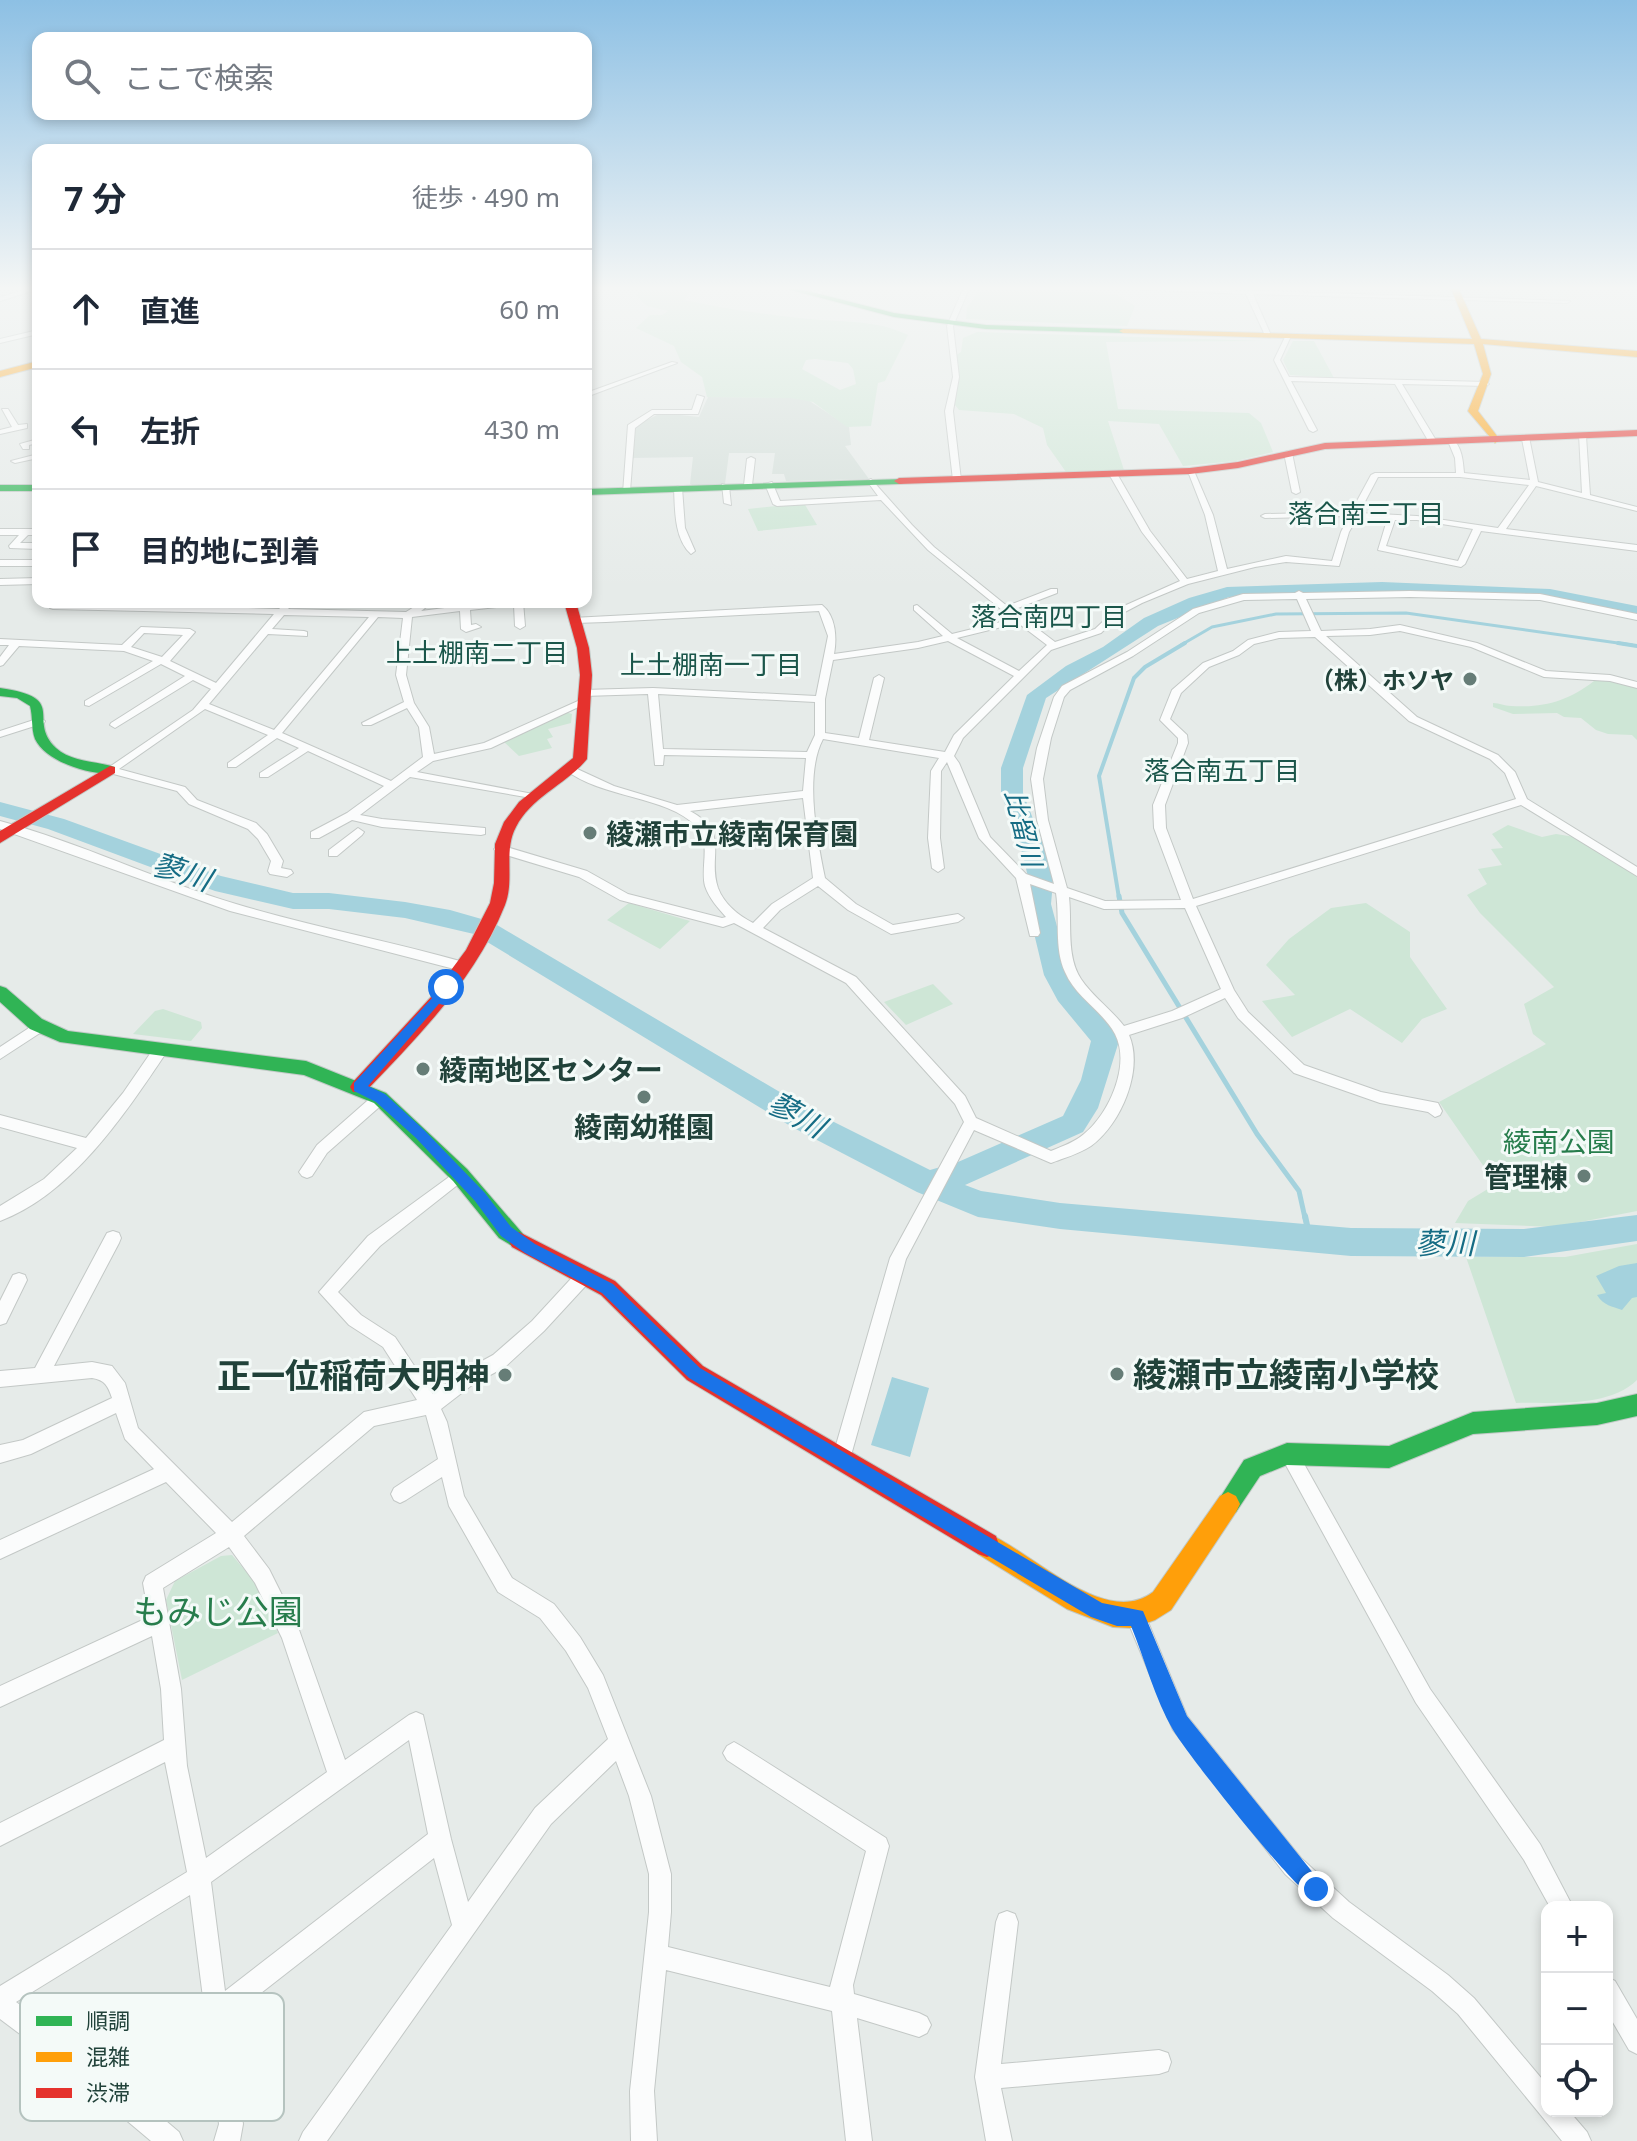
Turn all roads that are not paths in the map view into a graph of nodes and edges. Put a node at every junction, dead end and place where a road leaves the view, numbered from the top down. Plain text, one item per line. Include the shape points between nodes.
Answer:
1 (954, 389) edge
2 (1294, 389) edge
3 (1402, 389) edge
4 (1484, 389) edge
5 (700, 397) dead end
6 (5, 411) dead end
7 (1313, 430) dead end
8 (0, 432) edge
9 (1637, 433) edge
10 (1582, 436) junction
11 (1526, 439) junction
12 (1495, 440) junction
13 (1442, 441) junction
14 (32, 442) edge
15 (24, 444) dead end
16 (1288, 453) junction
17 (32, 457) edge
18 (751, 459) dead end
19 (15, 461) dead end
20 (1190, 471) junction
21 (1113, 474) junction
22 (1460, 475) junction
23 (957, 480) junction
24 (871, 481) junction
25 (1534, 483) junction
26 (769, 484) junction
27 (748, 485) junction
28 (0, 488) edge
29 (32, 488) edge
30 (678, 488) junction
31 (626, 491) junction
32 (592, 492) edge
33 (1296, 492) dead end
34 (1586, 496) junction
35 (882, 498) junction
36 (1637, 509) edge
37 (1353, 515) junction
38 (1265, 516) dead end
39 (1392, 517) junction
40 (1478, 528) junction
41 (1500, 531) junction
42 (0, 532) edge
43 (26, 532) junction
44 (32, 532) edge
45 (32, 546) edge
46 (1637, 548) edge
47 (691, 551) dead end
48 (0, 563) edge
49 (32, 563) edge
50 (1223, 571) junction
51 (32, 581) edge
52 (0, 582) edge
53 (1185, 582) junction
54 (1054, 591) dead end
55 (1299, 594) junction
56 (285, 608) edge
57 (308, 608) edge
58 (371, 608) edge
59 (426, 608) edge
60 (428, 608) edge
61 (446, 608) edge
62 (472, 608) edge
63 (517, 608) edge
64 (917, 608) dead end
65 (465, 609) junction
66 (1008, 609) junction
67 (573, 611) edge
68 (370, 614) junction
69 (408, 615) junction
70 (1637, 617) edge
71 (1020, 620) junction
72 (520, 626) dead end
73 (426, 627) dead end
74 (466, 629) dead end
75 (266, 631) junction
76 (1317, 633) junction
77 (304, 634) dead end
78 (950, 637) junction
79 (0, 642) edge
80 (17, 642) junction
81 (1053, 645) junction
82 (125, 648) junction
83 (829, 658) junction
84 (163, 660) junction
85 (0, 663) edge
86 (1019, 675) junction
87 (192, 676) junction
88 (879, 678) dead end
89 (1637, 685) edge
90 (217, 688) junction
91 (653, 691) junction
92 (0, 692) edge
93 (583, 698) junction
94 (820, 699) junction
95 (89, 703) dead end
96 (409, 703) junction
97 (203, 705) junction
98 (40, 721) junction
99 (367, 723) dead end
100 (115, 725) dead end
101 (0, 734) edge
102 (276, 734) junction
103 (820, 735) junction
104 (863, 742) junction
105 (307, 747) junction
106 (812, 755) junction
107 (947, 756) junction
108 (429, 758) junction
109 (232, 765) dead end
110 (110, 770) junction
111 (571, 770) junction
112 (409, 774) junction
113 (264, 775) dead end
114 (392, 786) junction
115 (808, 794) junction
116 (533, 797) junction
117 (1522, 801) junction
118 (676, 809) junction
119 (351, 816) junction
120 (8, 830) edge
121 (481, 831) dead end
122 (358, 832) dead end
123 (348, 841) junction
124 (500, 849) junction
125 (333, 853) dead end
126 (938, 868) dead end
127 (1637, 872) edge
128 (287, 873) dead end
129 (1026, 878) junction
130 (819, 880) junction
131 (1060, 891) junction
132 (1189, 904) junction
133 (734, 918) junction
134 (958, 918) dead end
135 (756, 927) junction
136 (1034, 933) dead end
137 (462, 966) junction
138 (1228, 991) junction
139 (0, 992) edge
140 (38, 1027) junction
141 (1121, 1032) junction
142 (161, 1049) junction
143 (0, 1054) edge
144 (359, 1087) junction
145 (380, 1098) junction
146 (1435, 1111) dead end
147 (0, 1121) edge
148 (971, 1122) junction
149 (88, 1145) junction
150 (307, 1172) dead end
151 (460, 1175) junction
152 (0, 1214) edge
153 (113, 1238) dead end
154 (585, 1275) junction
155 (19, 1280) dead end
156 (0, 1318) edge
157 (41, 1373) junction
158 (0, 1379) edge
159 (121, 1402) junction
160 (1637, 1405) edge
161 (431, 1406) junction
162 (1288, 1451) junction
163 (0, 1454) edge
164 (841, 1459) junction
165 (446, 1464) junction
166 (169, 1471) junction
167 (400, 1494) dead end
168 (231, 1535) junction
169 (0, 1550) edge
170 (1136, 1617) junction
171 (160, 1622) junction
172 (0, 1697) edge
173 (619, 1743) junction
174 (175, 1746) junction
175 (734, 1753) dead end
176 (339, 1775) junction
177 (0, 1835) edge
178 (440, 1839) junction
179 (199, 1877) junction
180 (1559, 1901) edge
181 (1007, 1922) dead end
182 (464, 1928) junction
183 (656, 1956) junction
184 (214, 1993) edge
185 (242, 1993) edge
186 (0, 1999) edge
187 (1613, 2000) edge
188 (842, 2002) junction
189 (0, 2005) edge
190 (20, 2019) edge
191 (919, 2025) dead end
192 (1637, 2042) edge
193 (1159, 2062) dead end
194 (987, 2077) junction
195 (1541, 2097) edge
196 (1558, 2117) edge
197 (146, 2121) edge
198 (231, 2121) edge
199 (170, 2141) edge
200 (227, 2141) edge
201 (312, 2141) edge
202 (644, 2141) edge
203 (859, 2141) edge
204 (999, 2141) edge
205 (1578, 2141) edge

1 - 23 street via 949,411
2 - 7 street
3 - 13 street
4 - 12 street via 1473,411
5 - 31 street via 695,412 652,412 631,427
6 - 8 street via 20,427
9 - 10 street
10 - 11 street
10 - 34 street
11 - 12 street
11 - 25 street
12 - 13 street
13 - 16 street
13 - 22 street via 1459,458
14 - 15 street
16 - 20 street
16 - 33 street
17 - 19 street
18 - 27 street
20 - 21 street
20 - 50 street via 1209,515
21 - 23 street
21 - 53 street via 1146,532
22 - 25 street
22 - 37 street via 1375,475
23 - 24 street
24 - 26 street
24 - 35 street
25 - 34 street
25 - 41 street
26 - 27 street
26 - 35 street via 777,504
27 - 30 street via 727,494
28 - 29 street
30 - 31 street
30 - 47 street via 681,528
31 - 32 street
34 - 36 street
35 - 66 street via 922,539
37 - 38 street
37 - 39 street
37 - 50 street via 1336,564 1286,559
39 - 40 street
39 - 40 street via 1381,548 1461,564
40 - 41 street
41 - 46 street
42 - 43 street
43 - 44 street
43 - 45 street via 13,546
48 - 49 street
50 - 53 street
51 - 52 street
53 - 81 street via 1118,612 1098,631
54 - 66 street
55 - 70 street via 1540,597
55 - 76 street
55 - 131 street via 1243,597 1196,611 1066,688 1037,776
56 - 75 street
57 - 68 street
58 - 68 street
59 - 69 street
60 - 73 street
61 - 65 street
62 - 65 street
63 - 72 street
64 - 78 street
65 - 74 street
66 - 71 street
67 - 83 street via 688,618 822,608 833,636
67 - 93 street via 586,667
68 - 69 street
68 - 102 street
69 - 96 street via 401,675
71 - 78 street
71 - 81 street
75 - 77 street
75 - 90 street
76 - 89 street via 1400,628 1474,645 1544,674
76 - 117 street via 1413,719 1494,757 1510,772
76 - 132 street via 1251,642 1206,665 1176,692 1164,715 1183,743 1159,805 1160,828
78 - 83 street
78 - 86 street
79 - 80 street
80 - 82 street
80 - 85 street
81 - 86 street
82 - 84 street
82 - 84 street via 141,630 190,632
83 - 94 street
84 - 87 street
84 - 95 street
86 - 107 street via 958,737
87 - 90 street
87 - 100 street
88 - 104 street
90 - 97 street
91 - 93 street
91 - 94 street
91 - 106 street via 658,757
92 - 98 street via 30,697 41,712
93 - 108 street via 487,746
93 - 111 street via 581,753
94 - 103 street
96 - 99 street
96 - 108 street via 424,727
97 - 102 street
97 - 110 street
98 - 101 street
98 - 110 street via 41,741 57,756
102 - 105 street
102 - 109 street
103 - 104 street
103 - 106 street
104 - 107 street
105 - 113 street
105 - 114 street
106 - 115 street
107 - 126 street via 936,771
107 - 129 street via 985,838
108 - 112 street
110 - 120 street
110 - 128 street via 181,789 193,802 252,826 277,861 274,871
111 - 116 street
111 - 118 street
112 - 114 street
112 - 116 street
114 - 119 street
115 - 118 street
115 - 130 street
116 - 124 street via 510,823
117 - 127 street
117 - 132 street
118 - 133 street via 705,827 709,887
119 - 121 street
119 - 123 street via 319,833
120 - 137 street via 200,898
122 - 123 street
123 - 125 street
124 - 133 street via 583,874 624,897 723,923
124 - 137 street via 504,883
129 - 131 street
129 - 136 street
130 - 134 street via 891,930
130 - 135 street via 776,907
131 - 132 street via 1104,905
131 - 141 street via 1068,964 1083,992
132 - 138 street
133 - 135 street
135 - 148 street via 851,980 960,1100
137 - 144 street
138 - 141 street via 1177,1015
138 - 146 street via 1243,1015 1299,1069
139 - 140 street
140 - 142 street via 81,1041
140 - 143 street
141 - 148 street via 1126,1065 1116,1104 1106,1123 1080,1145 1051,1157
142 - 144 street via 306,1068
142 - 149 street
144 - 145 street
145 - 150 street via 322,1149
145 - 151 street
147 - 149 street
148 - 164 street via 898,1258
149 - 152 street via 68,1170
151 - 154 street via 506,1232
151 - 161 street via 374,1241 327,1292 355,1320 389,1342
153 - 157 street
154 - 161 street via 499,1361
154 - 164 street via 617,1296 695,1373
155 - 156 street
157 - 158 street
157 - 159 street via 106,1372 116,1383
159 - 163 street via 25,1448
159 - 166 street via 131,1433
160 - 162 street via 1583,1416 1477,1422 1388,1457
161 - 165 street
161 - 168 street via 370,1418
162 - 170 street via 1252,1468 1162,1601
162 - 180 street via 1423,1696 1532,1852
164 - 170 street via 1098,1611
165 - 167 street
165 - 173 street via 456,1499 494,1568 505,1585 547,1611 573,1644 596,1682
166 - 168 street
166 - 169 street
168 - 171 street via 153,1583
168 - 176 street via 262,1576 291,1634
170 - 195 street via 1180,1723 1293,1866 1341,1910 1466,2006
171 - 172 street
171 - 174 street
173 - 182 street via 543,1816
173 - 183 street via 640,1796 660,1874
174 - 177 street
174 - 179 street
175 - 188 street via 878,1846 841,1985
176 - 178 street via 416,1722
176 - 179 street
178 - 182 street
178 - 185 street
179 - 184 street
179 - 186 street
181 - 194 street
182 - 201 street
183 - 188 street
183 - 202 street via 642,2091
187 - 192 street
188 - 191 street
188 - 203 street
189 - 190 street
193 - 194 street
194 - 204 street
196 - 205 street
197 - 199 street
198 - 200 street

